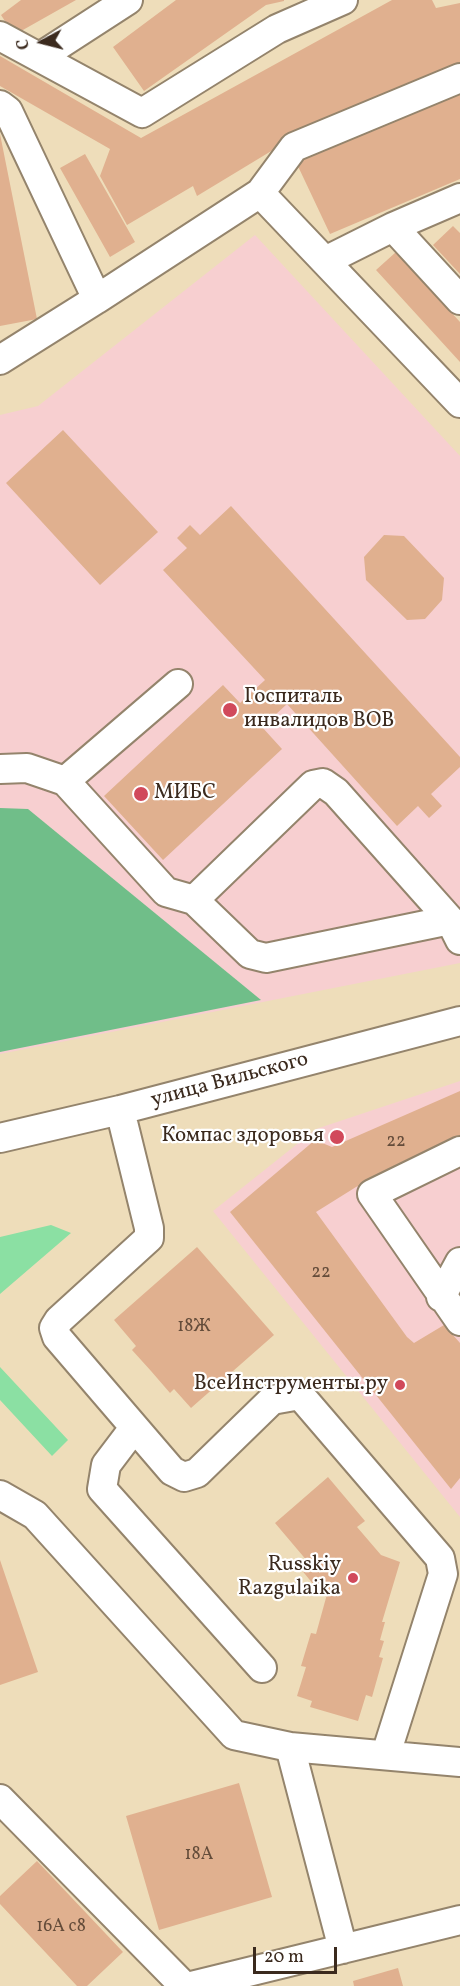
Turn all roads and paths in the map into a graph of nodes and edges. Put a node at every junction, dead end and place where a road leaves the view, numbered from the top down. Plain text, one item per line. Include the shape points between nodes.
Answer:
1 (128, 0) edge
2 (343, 0) edge
3 (0, 36) edge
4 (40, 57) junction
5 (460, 78) edge
6 (0, 105) edge
7 (260, 194) junction
8 (460, 198) edge
9 (393, 227) junction
10 (325, 261) junction
11 (97, 299) junction
12 (460, 300) edge
13 (0, 360) edge
14 (460, 403) edge
15 (178, 684) dead end
16 (0, 769) edge
17 (65, 781) junction
18 (194, 900) junction
19 (455, 930) edge
20 (460, 1021) edge
21 (120, 1110) junction
22 (0, 1138) edge
23 (460, 1151) edge
24 (460, 1262) edge
25 (441, 1297) junction
26 (460, 1321) edge
27 (134, 1428) junction
28 (0, 1495) edge
29 (262, 1668) dead end
30 (290, 1747) junction
31 (386, 1754) junction
32 (460, 1762) edge
33 (0, 1799) edge
34 (460, 1920) edge
35 (343, 1949) junction
36 (184, 1986) edge
37 (191, 1986) edge

1 - 4 street
2 - 4 street via 277,29 142,113
3 - 4 street
5 - 7 street via 294,147
6 - 11 street via 8,111
7 - 10 street
7 - 11 street
8 - 9 street
9 - 10 street
9 - 12 street
10 - 14 street
11 - 13 street
15 - 17 street
16 - 17 street via 27,768
17 - 18 street via 166,892
18 - 19 street via 250,954 266,958
18 - 19 street via 313,785 323,783 336,792
20 - 21 street, улица Вильского
21 - 22 street, улица Вильского
21 - 27 street via 149,1238 54,1328 57,1337
23 - 25 street via 372,1194
24 - 25 street
25 - 26 street
27 - 29 street via 106,1465 102,1489
27 - 31 street via 172,1471 184,1477 197,1473 272,1400 300,1395 440,1558 443,1574
28 - 30 street via 36,1515 234,1735
30 - 31 street
30 - 35 street
31 - 32 street
33 - 36 street
34 - 35 street
35 - 37 street

